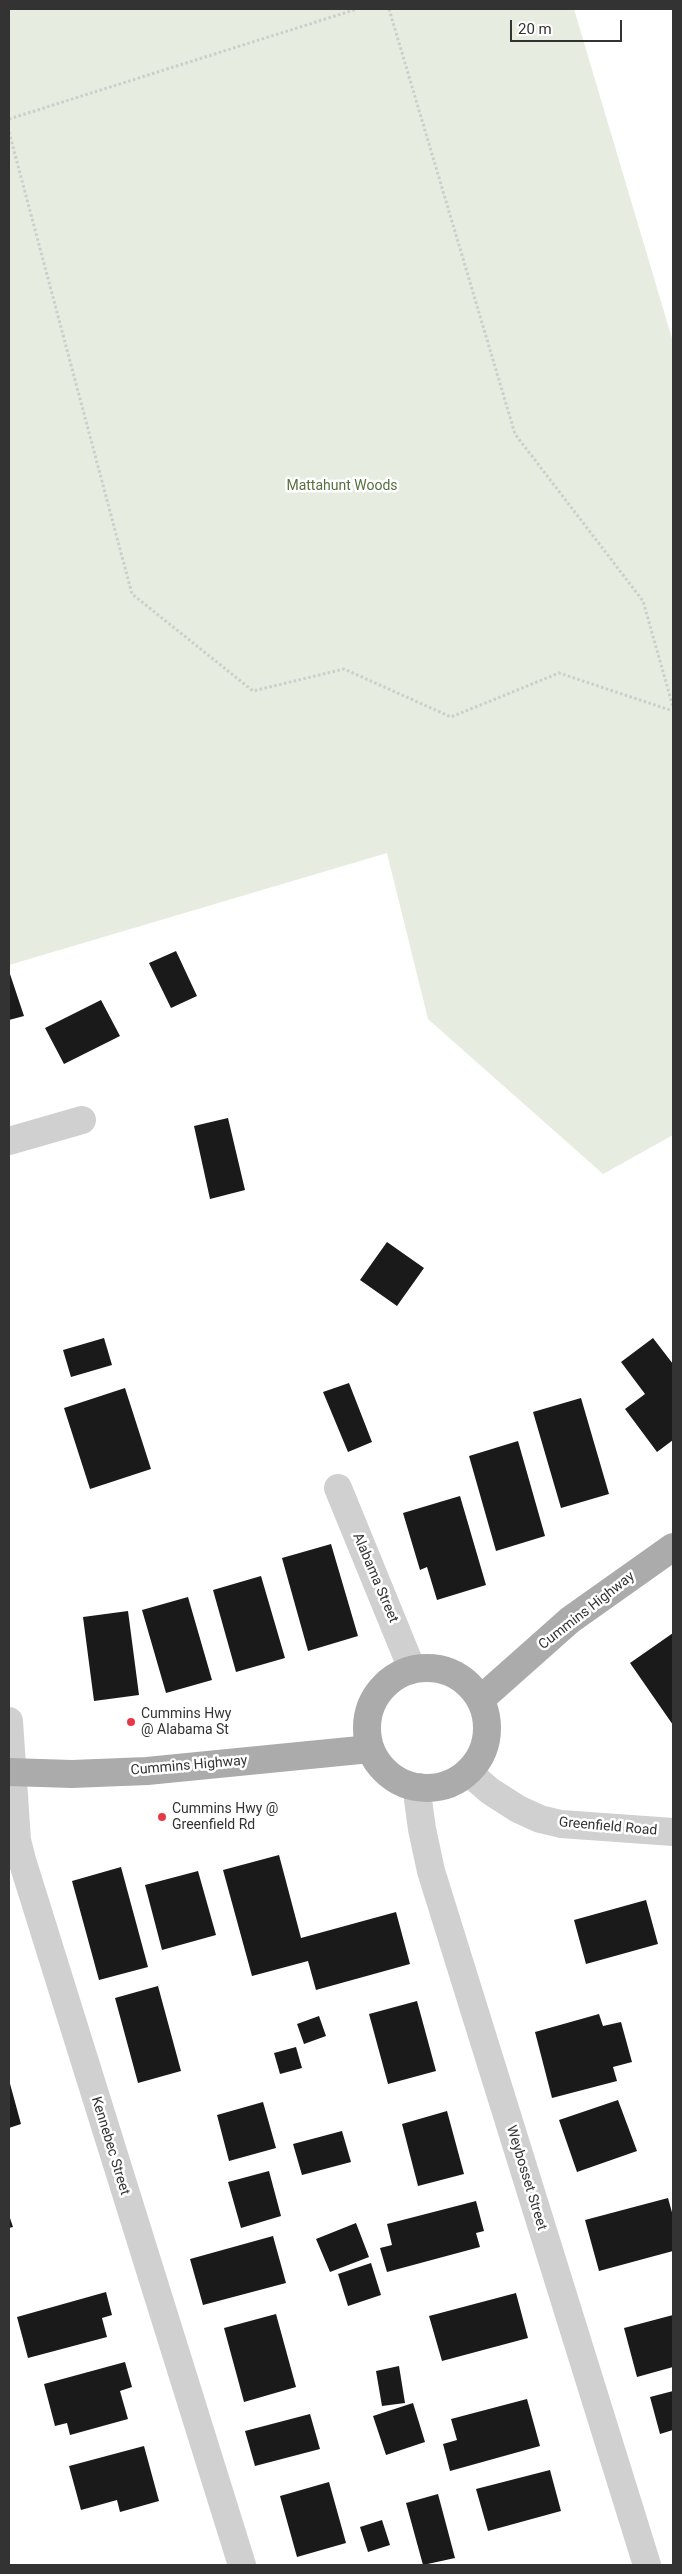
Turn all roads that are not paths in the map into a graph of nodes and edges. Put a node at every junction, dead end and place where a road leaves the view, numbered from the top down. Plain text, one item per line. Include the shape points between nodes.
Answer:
1 (82, 1120) dead end
2 (9, 1141) edge
3 (338, 1488) dead end
4 (673, 1547) edge
5 (412, 1668) junction
6 (481, 1699) junction
7 (9, 1720) edge
8 (370, 1748) junction
9 (11, 1772) edge
10 (468, 1772) junction
11 (419, 1787) junction
12 (673, 1832) edge
13 (242, 2565) edge
14 (647, 2565) edge

1 - 2 street
3 - 5 street, Alabama Street
4 - 6 main road, Cummins Highway via 570,1620
5 - 6 main road via 432,1667 452,1672 469,1683
5 - 8 main road via 393,1677 379,1690 369,1708 366,1728
6 - 10 main road via 487,1718 487,1738 480,1757
7 - 9 street, Kennebec Street
8 - 9 main road, Cummins Highway via 147,1771
8 - 11 main road via 379,1766 394,1779
9 - 13 street, Kennebec Street via 22,1860
10 - 11 main road via 451,1784
10 - 12 street, Greenfield Road via 511,1805 540,1819 561,1824
11 - 14 street, Weybosset Street via 422,1829 431,1871

